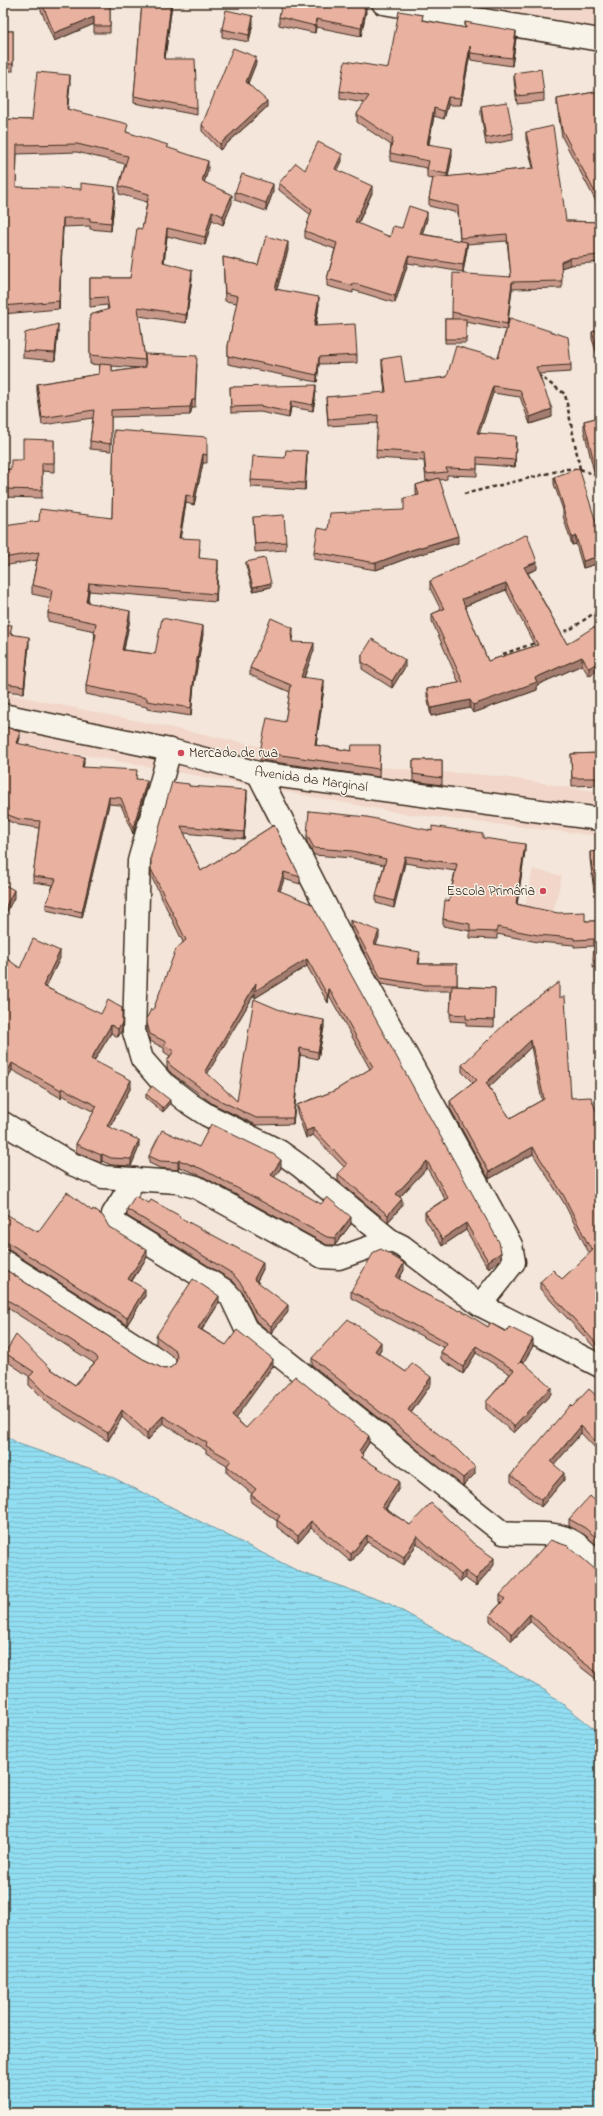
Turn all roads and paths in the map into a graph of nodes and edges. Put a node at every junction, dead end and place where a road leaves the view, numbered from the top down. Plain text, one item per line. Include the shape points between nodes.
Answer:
1 (383, 3) edge
2 (600, 40) edge
3 (532, 371) edge
4 (580, 469) junction
5 (600, 477) edge
6 (464, 494) dead end
7 (600, 609) edge
8 (551, 636) edge
9 (537, 642) edge
10 (503, 654) dead end
11 (3, 714) edge
12 (170, 750) junction
13 (258, 773) junction
14 (600, 819) edge
15 (3, 1123) edge
16 (135, 1179) junction
17 (390, 1240) junction
18 (3, 1261) edge
19 (480, 1305) junction
20 (165, 1364) dead end
21 (600, 1366) edge
22 (600, 1565) edge

1 - 2 street
3 - 4 path via 565,394
4 - 5 path
4 - 6 path via 566,469
7 - 8 path via 571,629
9 - 10 path
11 - 12 street, Avenida da Marginal
12 - 13 street, Avenida da Marginal
12 - 17 street via 138,861 134,1032 142,1058 162,1082 190,1104 279,1150
13 - 14 street, Avenida da Marginal
13 - 19 street via 345,944 511,1245 514,1262
15 - 16 street via 72,1164 103,1177
16 - 17 street via 177,1182 196,1187 323,1257 339,1258
16 - 22 street via 113,1214 116,1224 224,1290 231,1297 246,1329 503,1533 558,1535 574,1541
17 - 19 street via 402,1246
18 - 20 street
19 - 21 street

